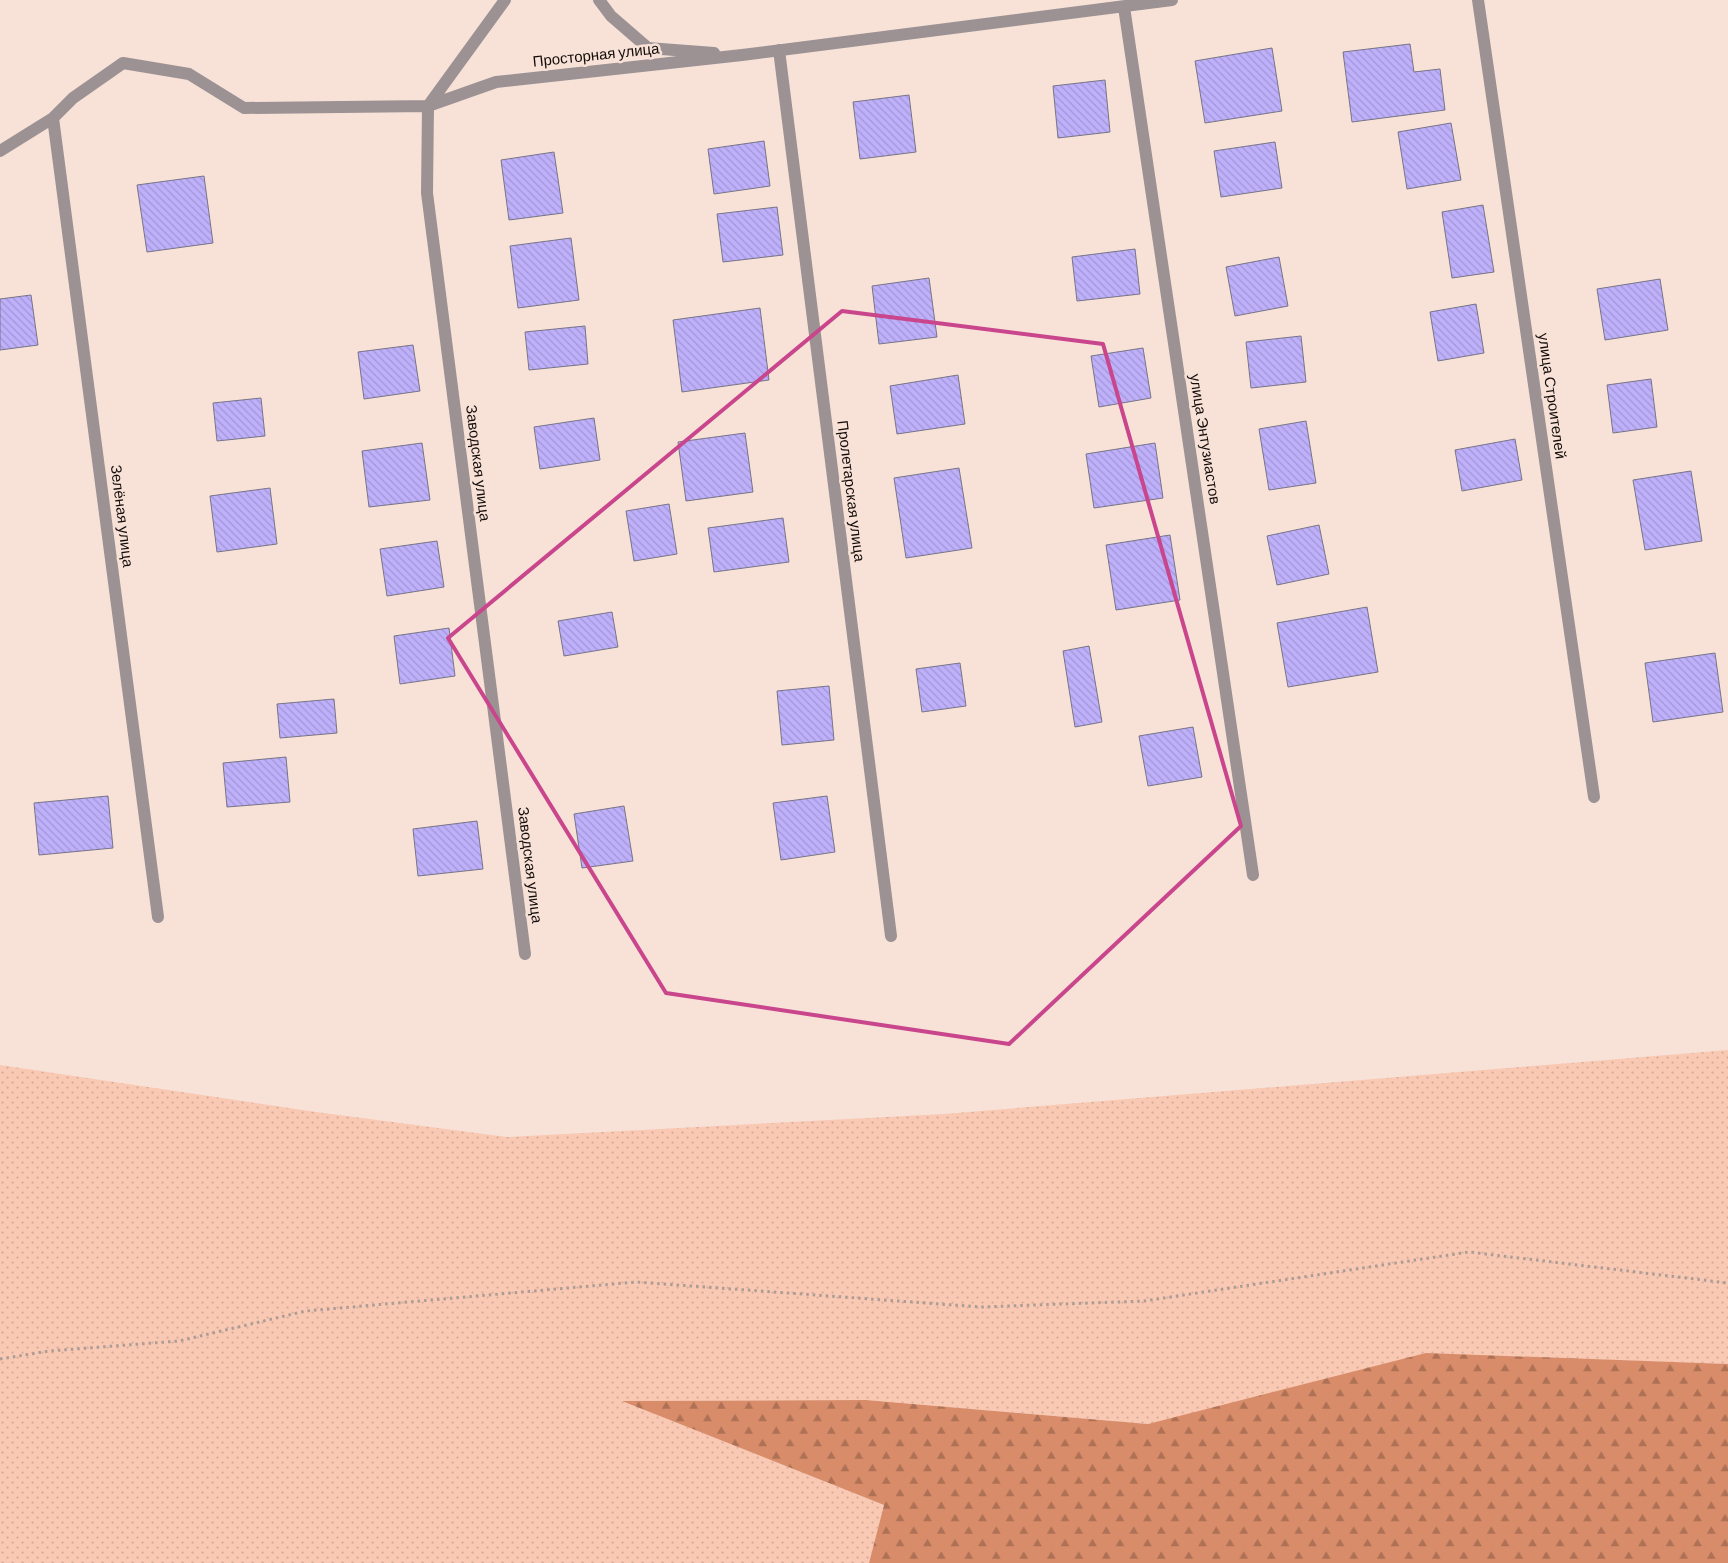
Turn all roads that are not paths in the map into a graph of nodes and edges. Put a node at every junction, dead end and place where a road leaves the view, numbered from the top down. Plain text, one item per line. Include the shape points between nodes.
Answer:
1 (505, 0) edge
2 (599, 0) edge
3 (1172, 0) edge
4 (1478, 0) edge
5 (1124, 7) junction
6 (779, 50) junction
7 (742, 55) junction
8 (428, 106) junction
9 (53, 118) junction
10 (0, 151) edge
11 (1594, 797) dead end
12 (1253, 875) dead end
13 (158, 917) dead end
14 (891, 936) dead end
15 (525, 954) dead end

1 - 8 street
2 - 7 street via 611,16 648,48
3 - 5 street, Просторная улица
4 - 11 street, улица Строителей
5 - 6 street, Просторная улица
5 - 12 street, улица Энтузиастов
6 - 7 street, Просторная улица
6 - 14 street, Пролетарская улица
7 - 8 street, Просторная улица via 496,82
8 - 9 street, Просторная улица via 244,108 190,74 123,63 73,98
8 - 15 street, Заводская улица via 427,193
9 - 10 street, Просторная улица
9 - 13 street, Зелёная улица

